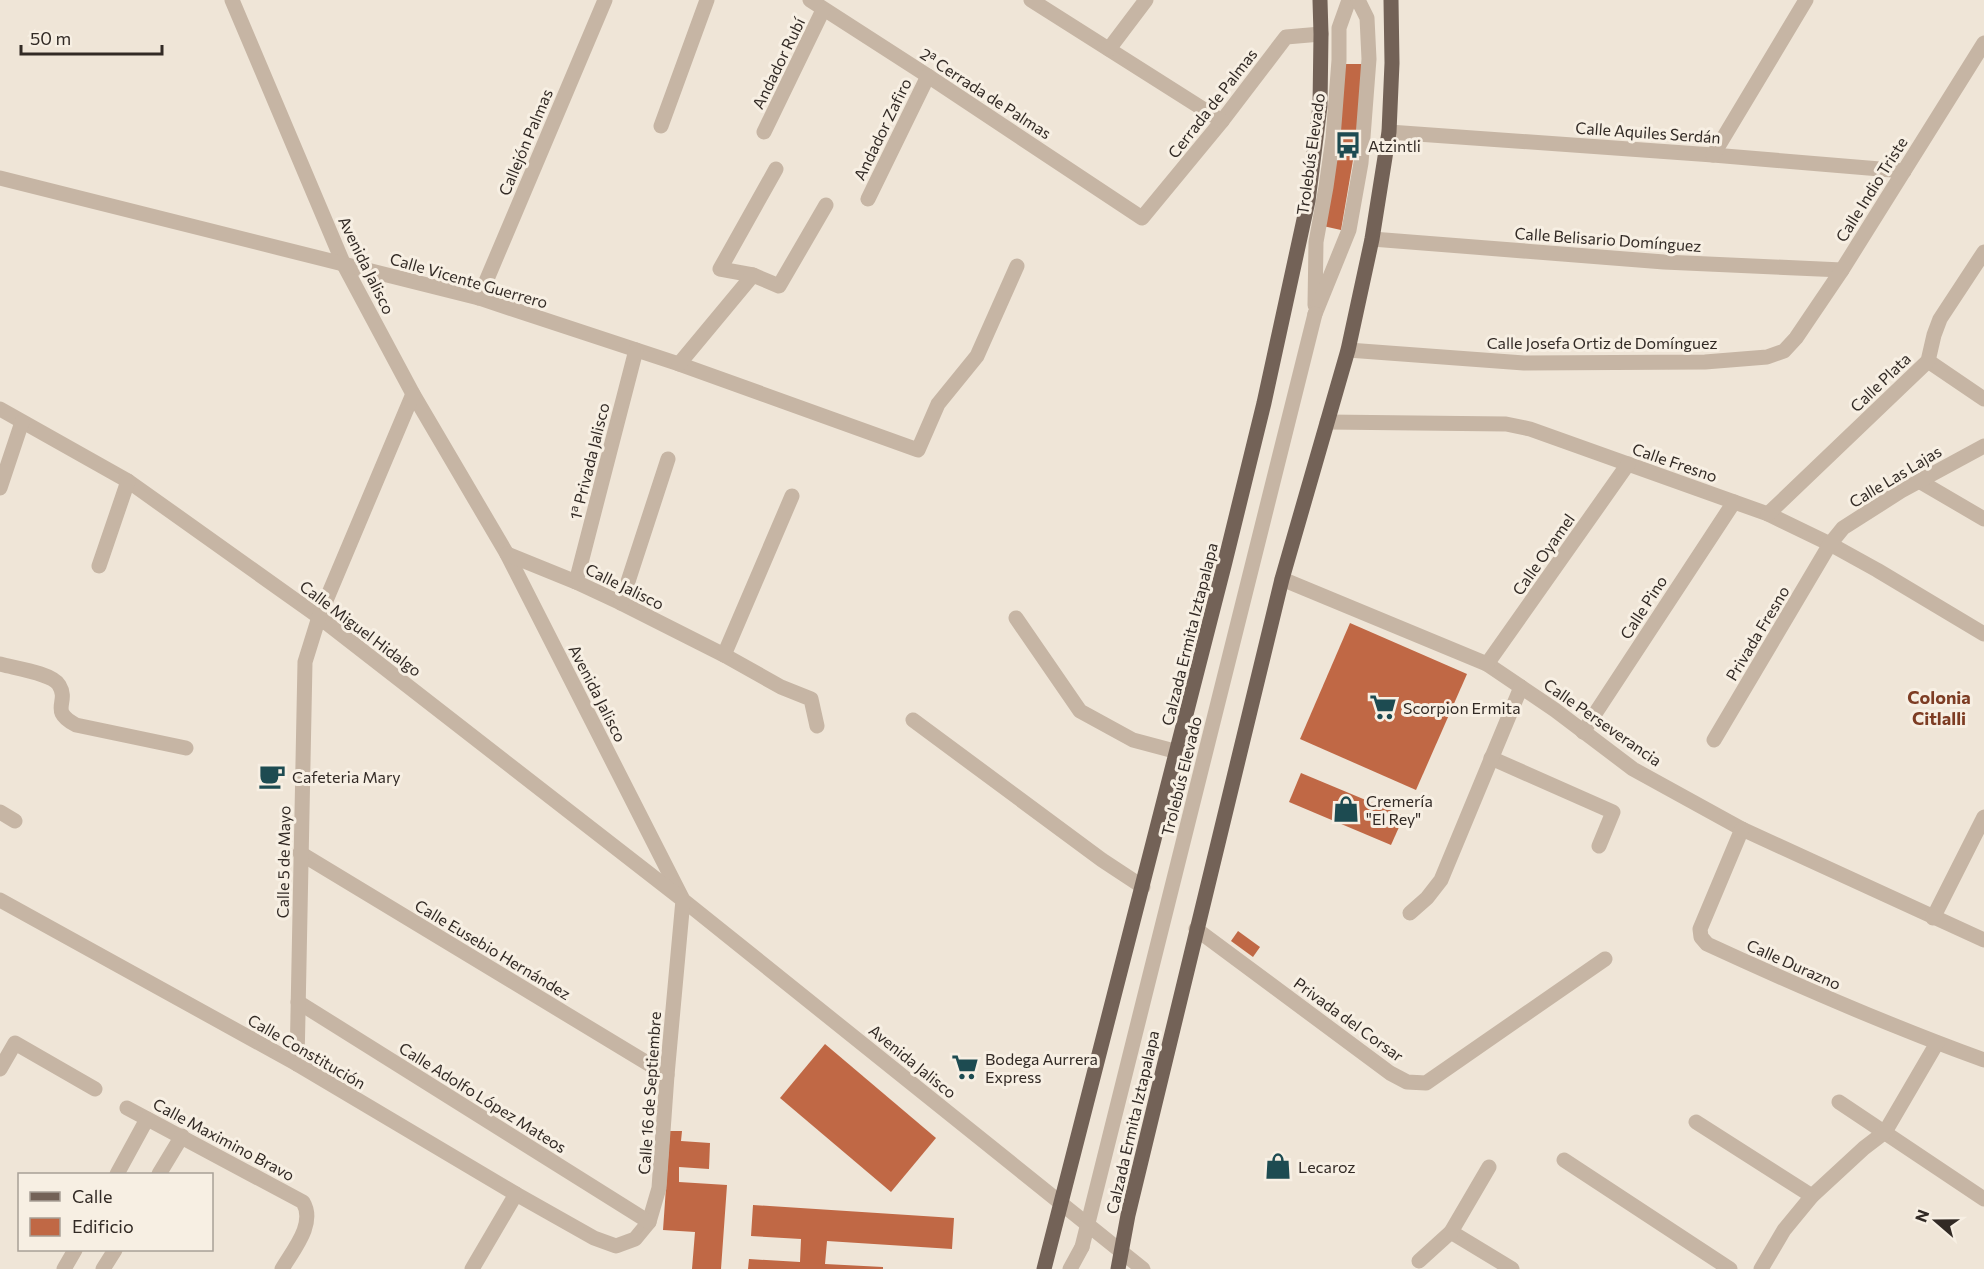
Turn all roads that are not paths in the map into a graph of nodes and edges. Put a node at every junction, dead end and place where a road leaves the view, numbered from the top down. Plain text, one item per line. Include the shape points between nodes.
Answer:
1 (232, 0) edge
2 (605, 0) edge
3 (707, 0) edge
4 (810, 0) edge
5 (1031, 0) edge
6 (1146, 0) edge
7 (1320, 0) edge
8 (1349, 0) edge
9 (1358, 0) edge
10 (1390, 0) edge
11 (1806, 0) edge
12 (824, 10) junction
13 (1321, 34) junction
14 (1984, 43) edge
15 (1109, 49) junction
16 (928, 76) junction
17 (1222, 121) junction
18 (661, 126) dead end
19 (764, 132) dead end
20 (1389, 132) junction
21 (1713, 155) junction
22 (776, 169) dead end
23 (1904, 171) junction
24 (0, 178) edge
25 (868, 199) dead end
26 (826, 205) dead end
27 (1142, 218) joint
28 (1372, 239) junction
29 (1984, 252) edge
30 (344, 265) junction
31 (1017, 266) dead end
32 (1842, 270) junction
33 (753, 275) junction
34 (478, 298) junction
35 (1315, 314) junction
36 (636, 350) junction
37 (1348, 350) junction
38 (1784, 351) joint
39 (1928, 361) junction
40 (679, 364) junction
41 (413, 394) junction
42 (1984, 399) edge
43 (0, 409) edge
44 (22, 422) junction
45 (1327, 422) junction
46 (1984, 446) edge
47 (668, 459) dead end
48 (1628, 464) junction
49 (129, 481) junction
50 (1919, 481) junction
51 (0, 488) edge
52 (792, 496) dead end
53 (1734, 502) junction
54 (1768, 514) junction
55 (1984, 519) edge
56 (1830, 544) junction
57 (507, 554) junction
58 (99, 566) dead end
59 (1282, 579) junction
60 (576, 582) junction
61 (621, 603) junction
62 (319, 617) junction
63 (1016, 618) dead end
64 (1984, 634) edge
65 (724, 655) junction
66 (0, 664) edge
67 (1487, 664) junction
68 (1521, 687) junction
69 (913, 720) dead end
70 (817, 726) dead end
71 (1583, 732) junction
72 (1714, 741) dead end
73 (186, 748) dead end
74 (1178, 752) junction
75 (1491, 758) junction
76 (0, 812) edge
77 (1984, 817) edge
78 (15, 822) dead end
79 (1742, 830) junction
80 (1599, 846) dead end
81 (300, 853) junction
82 (1143, 887) junction
83 (0, 900) edge
84 (683, 900) junction
85 (1410, 914) dead end
86 (1934, 918) junction
87 (1196, 929) junction
88 (1984, 940) edge
89 (1605, 959) dead end
90 (298, 1002) junction
91 (1936, 1043) junction
92 (1984, 1060) edge
93 (297, 1064) junction
94 (0, 1069) edge
95 (667, 1076) junction
96 (95, 1089) dead end
97 (1839, 1102) dead end
98 (127, 1108) dead end
99 (147, 1119) junction
100 (1696, 1122) dead end
101 (1885, 1132) junction
102 (182, 1136) junction
103 (1564, 1160) dead end
104 (1489, 1167) dead end
105 (118, 1173) edge
106 (160, 1173) edge
107 (516, 1194) junction
108 (1812, 1196) junction
109 (1984, 1199) edge
110 (1062, 1203) junction
111 (649, 1222) junction
112 (1451, 1232) junction
113 (1082, 1247) junction
114 (1121, 1250) junction
115 (74, 1251) edge
116 (114, 1251) edge
117 (1419, 1262) dead end
118 (64, 1269) edge
119 (103, 1269) edge
120 (282, 1269) edge
121 (472, 1269) edge
122 (1044, 1269) edge
123 (1070, 1269) edge
124 (1082, 1269) edge
125 (1118, 1269) edge
126 (1143, 1269) edge
127 (1512, 1269) edge
128 (1730, 1269) edge
129 (1761, 1269) edge

1 - 30 street, Avenida Jalisco
2 - 34 street, Callejón Palmas
3 - 18 street
4 - 12 street, 2ª Cerrada de Palmas
5 - 15 street
6 - 15 street
7 - 13 main road, Calzada Ermita Iztapalapa
8 - 35 street, Trolebús Elevado via 1339,28 1333,138 1316,242
9 - 35 street, Trolebús Elevado via 1367,18 1369,59 1361,163 1349,230
10 - 20 main road, Calzada Ermita Iztapalapa
11 - 21 street
12 - 16 street, 2ª Cerrada de Palmas
12 - 19 street, Andador Rubí
13 - 17 street, Cerrada de Palmas via 1286,37
13 - 74 main road, Calzada Ermita Iztapalapa via 1320,106 1308,201 1262,414
14 - 23 street, Calle Indio Triste
15 - 17 street
16 - 25 street, Andador Zafiro
16 - 27 street, 2ª Cerrada de Palmas
17 - 27 street, Cerrada de Palmas
20 - 21 street, Calle Aquiles Serdán
20 - 28 main road, Calzada Ermita Iztapalapa
21 - 23 street, Calle Aquiles Serdán
22 - 33 street via 720,269
23 - 32 street, Calle Indio Triste
24 - 30 street, Calle Vicente Guerrero
26 - 33 street via 778,286
28 - 32 street, Calle Belisario Domínguez via 1664,262
28 - 37 main road, Calzada Ermita Iztapalapa
29 - 39 street, Calle Plata via 1940,319
30 - 34 street, Calle Vicente Guerrero
30 - 41 street, Avenida Jalisco
31 - 40 street, Calle Vicente Guerrero via 977,356 938,404 918,450
32 - 38 street, Calle Indio Triste
33 - 40 street
34 - 36 street, Calle Vicente Guerrero
35 - 113 street, Trolebús Elevado, bridge
36 - 40 street, Calle Vicente Guerrero
36 - 60 street, 1ª Privada Jalisco
37 - 38 street, Calle Josefa Ortiz de Domínguez via 1524,363 1705,362 1767,357
37 - 45 main road, Calzada Ermita Iztapalapa
39 - 42 street
39 - 54 street, Calle Plata
41 - 57 street, Avenida Jalisco
41 - 62 street, Calle 5 de Mayo
43 - 44 street, Calle Miguel Hidalgo
44 - 49 street, Calle Miguel Hidalgo
44 - 51 street
45 - 48 street, Calle Fresno via 1506,424
45 - 59 main road, Calzada Ermita Iztapalapa
46 - 50 street, Calle Las Lajas
47 - 61 street
48 - 53 street, Calle Fresno
48 - 67 street, Calle Oyamel
49 - 58 street
49 - 62 street, Calle Miguel Hidalgo
50 - 55 street
50 - 56 street, Calle Las Lajas via 1843,528
52 - 65 street
53 - 54 street, Calle Fresno
53 - 71 street, Calle Pino
54 - 56 street, Calle Fresno
56 - 64 street, Calle Fresno
56 - 72 street, Privada Fresno
57 - 60 street, Calle Jalisco
57 - 84 street, Avenida Jalisco
59 - 67 street, Calle Perseverancia
59 - 87 main road, Calzada Ermita Iztapalapa
60 - 61 street, Calle Jalisco
61 - 65 street, Calle Jalisco
62 - 81 street, Calle 5 de Mayo via 305,662
62 - 84 street, Calle Miguel Hidalgo
63 - 74 street via 1080,711 1133,740
65 - 70 street, Calle Jalisco via 811,699
66 - 73 street via 48,676 58,683 62,694 60,710 76,725
67 - 68 street, Calle Perseverancia
68 - 71 street, Calle Perseverancia
68 - 75 street
69 - 82 street
71 - 79 street, Calle Perseverancia via 1633,769
74 - 82 main road, Calzada Ermita Iztapalapa
75 - 80 street via 1613,812
75 - 85 street via 1441,880
76 - 78 street
77 - 86 street
79 - 86 street, Calle Perseverancia
79 - 91 street, Calle Durazno via 1700,929 1707,944
81 - 90 street, Calle 5 de Mayo
81 - 95 street, Calle Eusebio Hernández
82 - 110 main road, Calzada Ermita Iztapalapa
83 - 93 street, Calle Constitución
84 - 95 street, Calle 16 de Septiembre
84 - 110 street, Avenida Jalisco
86 - 88 street, Calle Perseverancia
87 - 89 street, Privada del Corsar via 1407,1082 1426,1083
87 - 114 main road, Calzada Ermita Iztapalapa
90 - 93 street, Calle 5 de Mayo
90 - 111 street, Calle Adolfo López Mateos
91 - 92 street, Calle Durazno
91 - 101 street
93 - 107 street, Calle Constitución
94 - 96 street via 15,1043
95 - 111 street, Calle 16 de Septiembre via 659,1188
97 - 101 street
98 - 99 street, Calle Maximino Bravo
99 - 102 street, Calle Maximino Bravo
99 - 105 street
100 - 108 street
101 - 108 street
101 - 109 street
102 - 106 street
102 - 120 street, Calle Maximino Bravo via 303,1202 309,1218
103 - 128 street
104 - 112 street
107 - 111 street, Calle Constitución via 594,1239 616,1246 635,1239
107 - 121 street
108 - 129 street via 1784,1230
110 - 114 street, Avenida Jalisco
110 - 122 main road, Calzada Ermita Iztapalapa
112 - 117 street
112 - 127 street
113 - 123 street, Trolebús Elevado
113 - 124 street, Trolebús Elevado
114 - 125 main road, Calzada Ermita Iztapalapa
114 - 126 street, Avenida Jalisco
115 - 118 street
116 - 119 street

